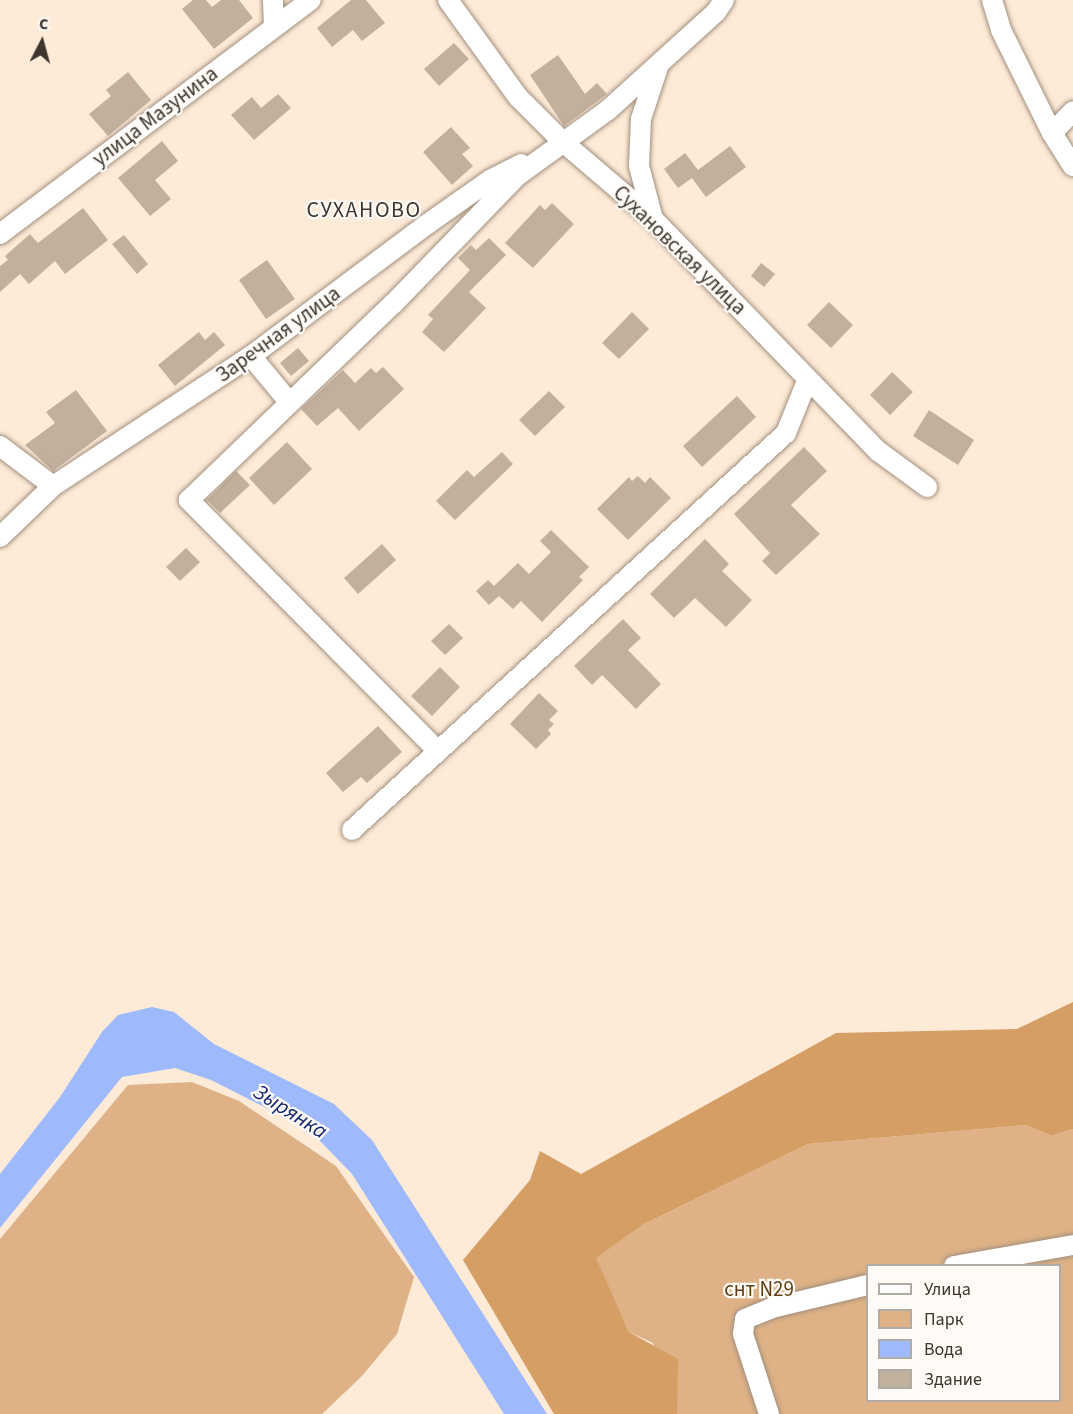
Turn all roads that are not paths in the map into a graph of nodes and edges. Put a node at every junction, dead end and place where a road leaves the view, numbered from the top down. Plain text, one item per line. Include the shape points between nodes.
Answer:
1 (273, 0) edge
2 (311, 0) edge
3 (448, 0) edge
4 (724, 0) edge
5 (992, 0) edge
6 (273, 26) junction
7 (659, 64) junction
8 (1073, 111) edge
9 (1052, 133) junction
10 (563, 142) junction
11 (1073, 166) edge
12 (653, 219) junction
13 (0, 234) edge
14 (251, 356) junction
15 (807, 381) junction
16 (289, 402) junction
17 (0, 446) edge
18 (53, 486) junction
19 (927, 487) dead end
20 (0, 537) edge
21 (438, 751) junction
22 (352, 830) dead end
23 (1073, 1245) edge
24 (965, 1264) edge
25 (866, 1285) edge
26 (769, 1414) edge

1 - 6 street
2 - 6 street, улица Мазунина
3 - 10 street, Сухановская улица via 518,97
4 - 7 street, Заречная улица
5 - 9 street via 1001,30
6 - 13 street, улица Мазунина
7 - 10 street, Заречная улица via 608,110
7 - 12 street via 641,119 639,166
8 - 9 street
9 - 11 street
10 - 12 street, Сухановская улица
10 - 14 street, Заречная улица via 490,180
10 - 16 street, Заречная улица via 517,176 393,304
12 - 15 street, Сухановская улица via 696,267 777,343
14 - 16 street
14 - 18 street, Заречная улица
15 - 19 street, Сухановская улица via 878,451
15 - 21 street via 786,433
16 - 21 street, Заречная улица via 189,500
17 - 18 street
18 - 20 street, Заречная улица
21 - 22 street
23 - 24 street
25 - 26 street via 772,1308 745,1319 743,1334

